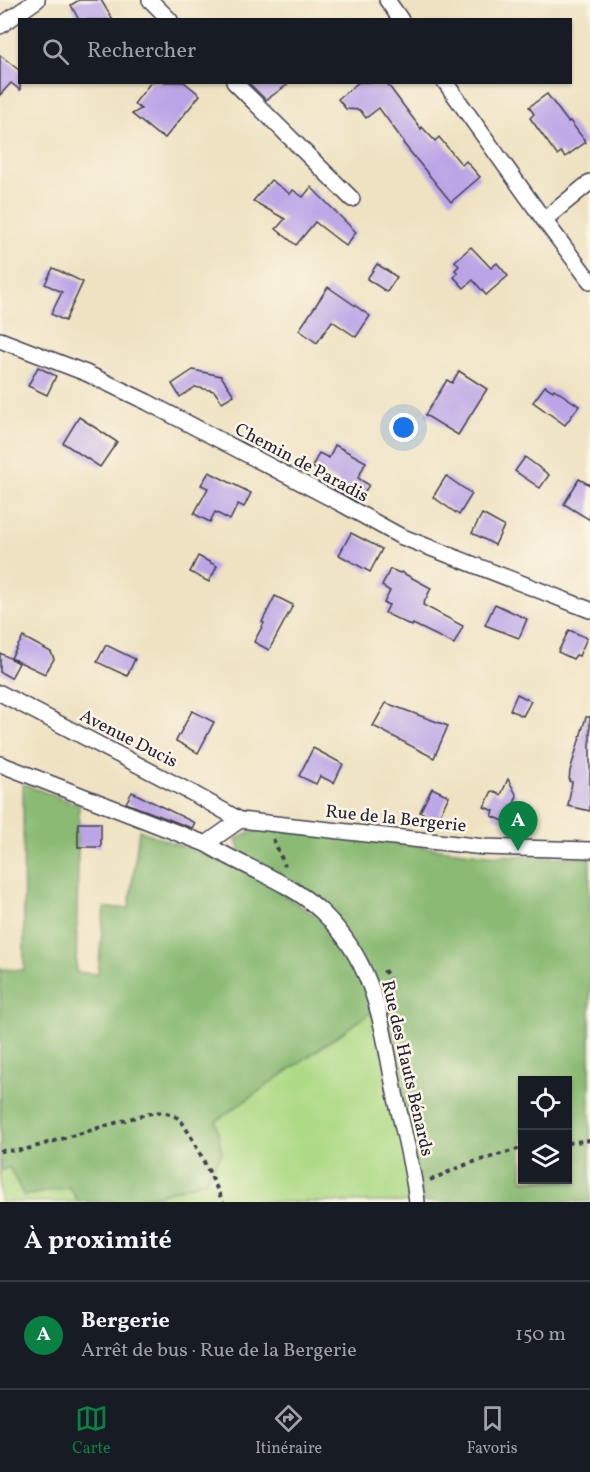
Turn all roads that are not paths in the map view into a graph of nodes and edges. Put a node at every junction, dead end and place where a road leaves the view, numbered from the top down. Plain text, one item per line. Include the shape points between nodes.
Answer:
1 (37, 0) edge
2 (150, 0) edge
3 (387, 0) edge
4 (168, 18) edge
5 (400, 18) edge
6 (0, 26) edge
7 (236, 84) edge
8 (446, 84) edge
9 (590, 182) edge
10 (352, 199) dead end
11 (544, 220) junction
12 (590, 281) edge
13 (0, 340) edge
14 (590, 610) edge
15 (0, 693) edge
16 (0, 764) edge
17 (240, 820) junction
18 (206, 844) junction
19 (590, 850) edge
20 (416, 1195) edge

1 - 6 street
2 - 4 street
3 - 5 street
7 - 10 street
8 - 11 street
9 - 11 street
11 - 12 street
13 - 14 street, Chemin de Paradis via 86,373 147,402 400,536
15 - 17 street, Avenue Ducis
16 - 18 street, Rue des Hauts Bénards
17 - 18 street
17 - 19 street, Rue de la Bergerie via 484,847
18 - 20 street, Rue des Hauts Bénards via 320,910 353,947 374,992

